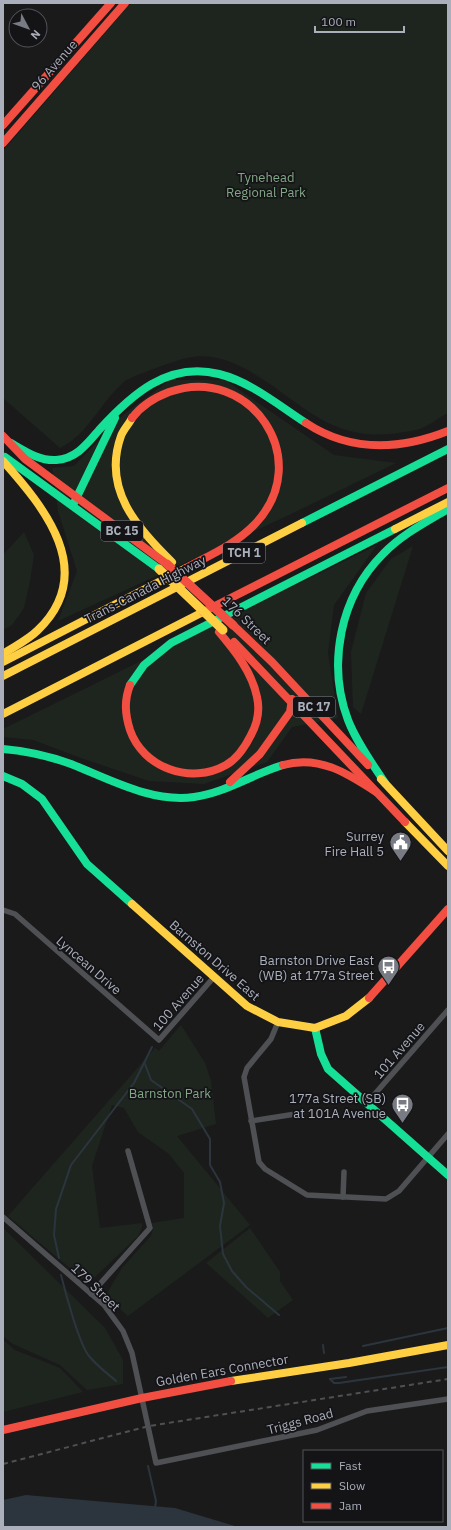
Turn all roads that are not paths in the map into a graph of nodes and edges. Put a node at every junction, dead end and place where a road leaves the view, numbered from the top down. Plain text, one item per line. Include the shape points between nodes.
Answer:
1 (111, 3) edge
2 (125, 3) edge
3 (3, 125) edge
4 (3, 143) edge
5 (125, 403) junction
6 (448, 430) edge
7 (3, 436) edge
8 (11, 443) junction
9 (448, 449) edge
10 (3, 456) edge
11 (3, 461) edge
12 (448, 488) edge
13 (74, 502) junction
14 (448, 502) edge
15 (448, 509) edge
16 (166, 565) junction
17 (221, 631) junction
18 (242, 633) junction
19 (3, 654) edge
20 (3, 662) edge
21 (3, 676) edge
22 (292, 703) junction
23 (3, 714) edge
24 (3, 749) edge
25 (3, 776) edge
26 (385, 783) junction
27 (376, 792) junction
28 (212, 794) junction
29 (448, 851) edge
30 (448, 866) edge
31 (448, 909) edge
32 (3, 910) edge
33 (214, 977) junction
34 (448, 1010) edge
35 (278, 1022) junction
36 (316, 1028) junction
37 (159, 1040) joint
38 (367, 1103) junction
39 (302, 1113) dead end
40 (251, 1121) junction
41 (448, 1134) edge
42 (128, 1151) dead end
43 (428, 1157) junction
44 (344, 1172) dead end
45 (448, 1175) edge
46 (344, 1197) junction
47 (3, 1217) edge
48 (91, 1294) junction
49 (448, 1345) edge
50 (142, 1398) junction
51 (448, 1399) edge
52 (3, 1430) edge
53 (156, 1463) joint

1 - 3 main road, 96 Avenue
2 - 4 main road, 96 Avenue
5 - 6 main road via 139,391 166,376 204,372 227,376 249,386 316,429 348,443 389,447 418,441
5 - 8 main road via 84,448 72,456 56,460 41,458
5 - 13 main road via 108,430
7 - 8 main road, 176 Street / BC 15
8 - 13 main road, 176 Street / BC 15 via 25,459
9 - 21 main road, Trans-Canada Highway / TCH 1
10 - 13 main road, 176 Street / BC 15
11 - 19 main road via 40,504 54,525 63,547 65,561 62,591 48,619 27,638
12 - 23 main road, TCH 1
13 - 16 main road, 176 Street / BC 15
14 - 17 main road via 171,643 146,662 135,676 127,693 125,708 128,725 140,749 152,761 168,770 202,774 220,768 235,758 249,742 253,733 258,707 254,687 245,666
15 - 26 main road via 386,551 370,568 347,612 340,634 338,675 344,708 357,740
16 - 17 main road, 176 Street / BC 15, bridge
16 - 18 main road, 176 Street / BC 17, bridge via 195,588
16 - 20 main road via 124,504 115,469 118,442 135,412 164,392 197,385 228,392 254,407 264,419 276,443 278,481 262,519 221,550
17 - 22 main road, 176 Street / BC 17
18 - 22 main road via 290,693
18 - 26 main road, 176 Street / BC 17
22 - 27 main road, 176 Street / BC 17
22 - 28 main road via 290,712 260,754 235,778
24 - 28 main road via 21,749 53,757 119,782 170,797
25 - 33 main road, Barnston Drive East via 22,784 42,799 87,864
26 - 29 main road, 176 Street / BC 17
27 - 28 main road via 337,768 306,761 287,763
27 - 30 main road, 176 Street / BC 17
31 - 36 main road via 368,1000 346,1016
32 - 37 street, Lyncean Drive via 16,914
33 - 35 main road, Barnston Drive East via 247,1006
33 - 37 street, 100 Avenue
34 - 38 street, 101 Avenue
35 - 36 main road, Barnston Drive East
35 - 40 street via 271,1039 247,1068 244,1077
36 - 38 main road via 321,1054 328,1069
38 - 43 main road
39 - 40 street
40 - 46 street via 259,1162 265,1169 307,1195
41 - 43 street
42 - 48 street via 150,1228
43 - 45 main road
43 - 46 street via 391,1197
44 - 46 street
47 - 48 street, 179 Street
48 - 50 street, 179 Street via 104,1305 123,1331 132,1353
49 - 50 main road, Golden Ears Connector
50 - 52 main road, Golden Ears Connector
50 - 53 street, 179 Street
51 - 53 street, Triggs Road via 367,1411 317,1430

